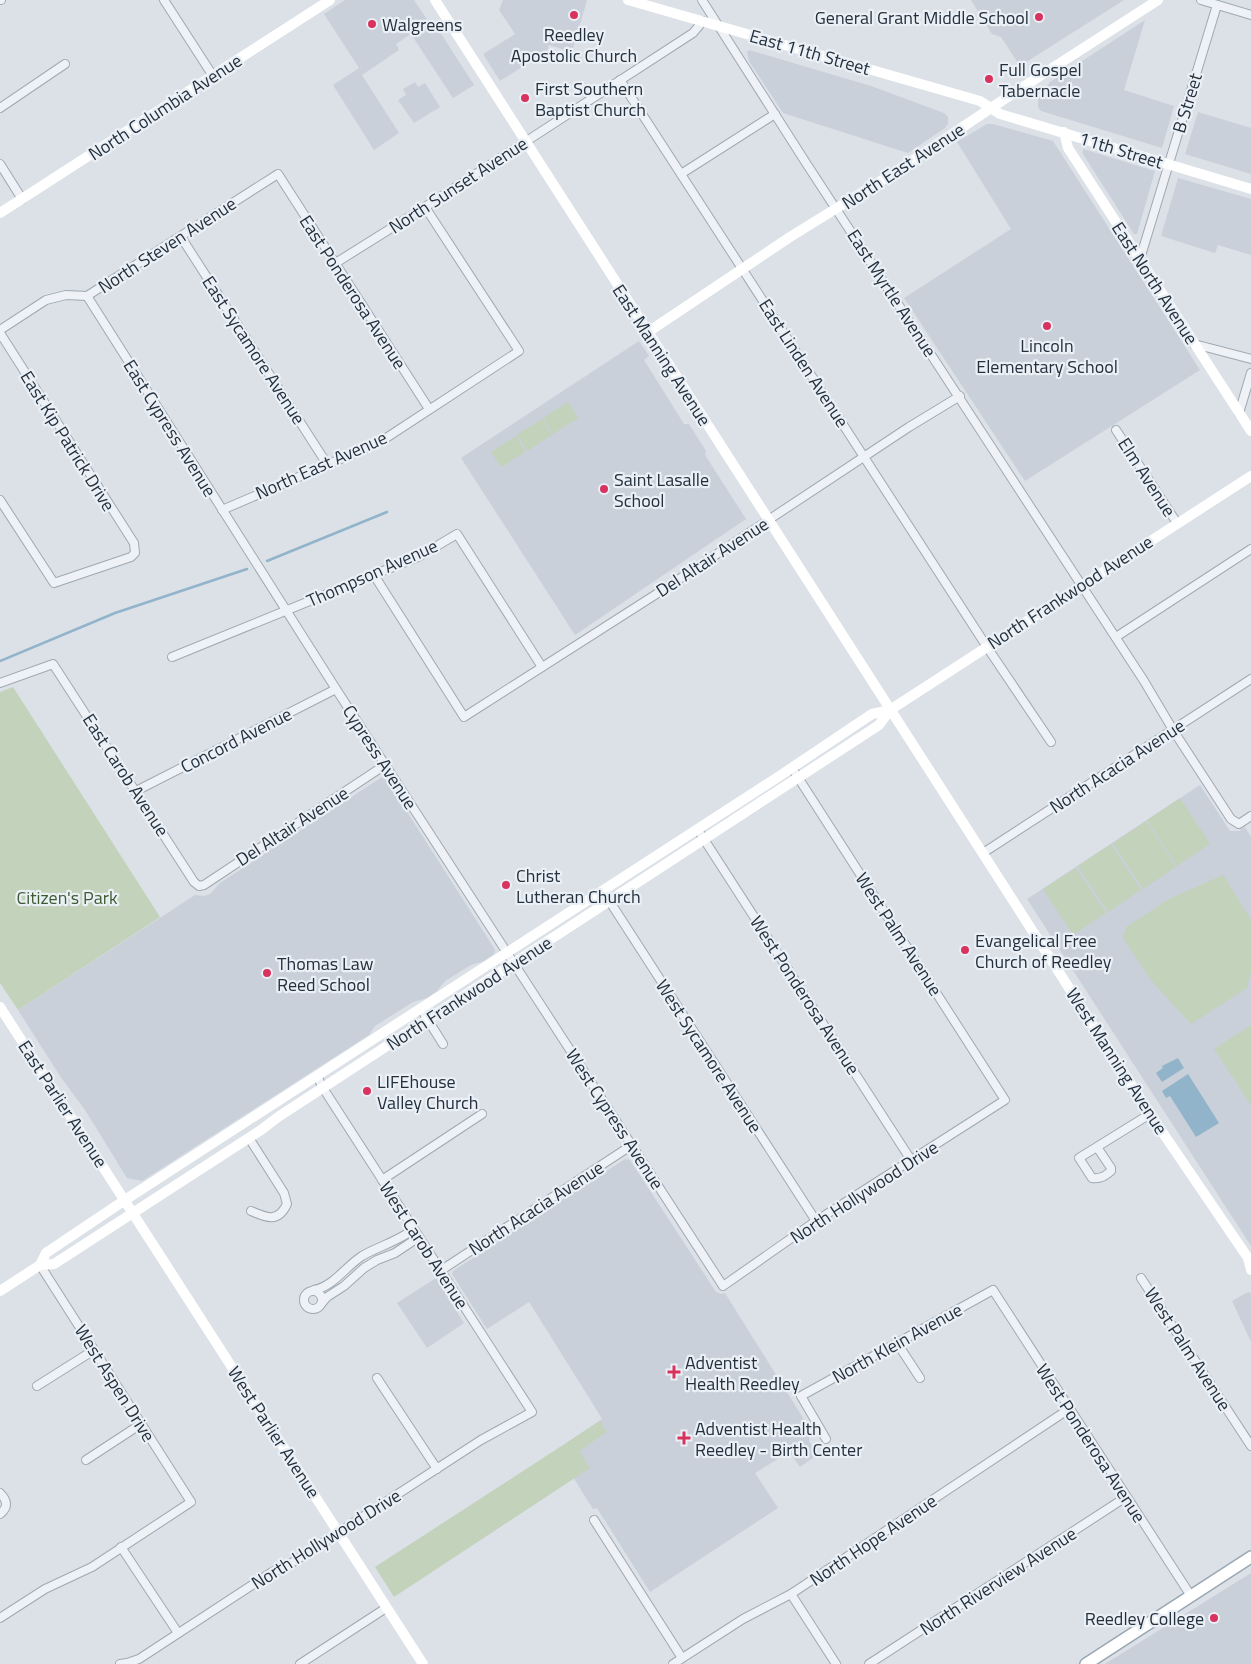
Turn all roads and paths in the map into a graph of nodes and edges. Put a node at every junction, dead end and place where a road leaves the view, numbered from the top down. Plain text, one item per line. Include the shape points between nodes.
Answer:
1 (164, 0) edge
2 (330, 0) edge
3 (435, 0) edge
4 (628, 0) edge
5 (702, 0) edge
6 (1158, 0) edge
7 (1201, 0) edge
8 (1217, 5) junction
9 (1251, 15) edge
10 (703, 21) junction
11 (719, 26) junction
12 (65, 64) dead end
13 (213, 76) junction
14 (620, 80) junction
15 (0, 108) edge
16 (991, 108) junction
17 (775, 114) junction
18 (1064, 132) junction
19 (525, 142) junction
20 (0, 164) edge
21 (1169, 164) junction
22 (278, 174) joint
23 (681, 174) junction
24 (1251, 189) edge
25 (22, 199) junction
26 (424, 207) junction
27 (837, 209) junction
28 (0, 213) edge
29 (181, 237) junction
30 (1140, 259) junction
31 (334, 264) junction
32 (743, 270) junction
33 (87, 296) junction
34 (0, 331) edge
35 (648, 332) junction
36 (1194, 344) junction
37 (1251, 360) edge
38 (1251, 373) edge
39 (960, 396) junction
40 (429, 409) junction
41 (1239, 413) junction
42 (1116, 430) dead end
43 (1251, 431) edge
44 (865, 457) junction
45 (327, 464) junction
46 (1251, 476) edge
47 (0, 500) edge
48 (222, 510) junction
49 (768, 520) junction
50 (1177, 523) junction
51 (1251, 548) edge
52 (254, 559) joint
53 (374, 576) junction
54 (1082, 585) junction
55 (287, 611) junction
56 (1116, 637) junction
57 (987, 647) junction
58 (172, 657) dead end
59 (542, 668) junction
60 (1251, 680) edge
61 (0, 683) edge
62 (336, 688) junction
63 (890, 710) junction
64 (1173, 730) junction
65 (1051, 742) dead end
66 (385, 765) junction
67 (792, 768) junction
68 (799, 778) junction
69 (136, 791) junction
70 (1251, 816) edge
71 (698, 830) junction
72 (704, 839) junction
73 (983, 853) junction
74 (199, 886) joint
75 (602, 891) junction
76 (609, 902) junction
77 (507, 954) junction
78 (515, 963) junction
79 (0, 1007) edge
80 (421, 1010) junction
81 (428, 1020) junction
82 (443, 1044) dead end
83 (317, 1076) junction
84 (323, 1088) junction
85 (1005, 1100) joint
86 (482, 1114) dead end
87 (1150, 1114) junction
88 (249, 1138) junction
89 (632, 1146) junction
90 (1097, 1146) junction
91 (911, 1160) junction
92 (382, 1180) junction
93 (125, 1200) junction
94 (251, 1210) dead end
95 (133, 1212) junction
96 (816, 1221) junction
97 (413, 1233) junction
98 (1250, 1259) edge
99 (40, 1264) junction
100 (1251, 1270) edge
101 (440, 1271) junction
102 (1141, 1278) dead end
103 (723, 1286) joint
104 (314, 1290) junction
105 (993, 1290) joint
106 (0, 1291) edge
107 (321, 1304) junction
108 (897, 1343) junction
109 (94, 1350) junction
110 (377, 1378) dead end
111 (920, 1378) dead end
112 (37, 1386) dead end
113 (1069, 1409) junction
114 (532, 1412) joint
115 (141, 1424) junction
116 (826, 1440) dead end
117 (1251, 1446) edge
118 (86, 1460) dead end
119 (437, 1469) junction
120 (0, 1493) edge
121 (1126, 1497) junction
122 (0, 1514) edge
123 (594, 1520) dead end
124 (339, 1534) junction
125 (121, 1547) junction
126 (1251, 1557) edge
127 (791, 1594) junction
128 (1190, 1596) junction
129 (386, 1608) junction
130 (0, 1618) edge
131 (178, 1634) junction
132 (682, 1658) junction
133 (141, 1661) edge
134 (120, 1664) edge
135 (300, 1664) edge
136 (423, 1664) edge
137 (673, 1664) edge
138 (836, 1664) edge
139 (869, 1664) edge
140 (1086, 1664) edge

1 - 13 street
2 - 13 street, North Columbia Avenue
3 - 19 street, East Manning Avenue
4 - 10 street, East 11th Street
5 - 11 street, East Myrtle Avenue
6 - 16 street, North East Avenue
7 - 8 street
8 - 9 street
8 - 21 street, B Street
10 - 11 street, East 11th Street
10 - 14 street, North Sunset Avenue via 693,33
11 - 16 street, East 11th Street via 980,101
11 - 17 street, East Myrtle Avenue
12 - 15 street
13 - 25 street, North Columbia Avenue
14 - 19 street, North Sunset Avenue
14 - 23 street, East Linden Avenue
16 - 18 street, 11th Street via 1000,114
16 - 27 street, North East Avenue
17 - 23 street
17 - 27 street, East Myrtle Avenue
18 - 21 street, 11th Street
18 - 30 street, East North Avenue via 1068,148
19 - 26 street, North Sunset Avenue
19 - 35 street, East Manning Avenue
20 - 25 street
21 - 24 street, 11th Street
21 - 30 street, B Street
22 - 29 street, North Steven Avenue
22 - 31 street, East Ponderosa Avenue
23 - 32 street, East Linden Avenue
25 - 28 street, North Columbia Avenue
26 - 31 street, North Sunset Avenue
26 - 40 street, North East Avenue via 519,351
27 - 32 street, North East Avenue
27 - 39 street, East Myrtle Avenue
29 - 33 street, North Steven Avenue
29 - 45 street, East Sycamore Avenue
30 - 36 street, East North Avenue
31 - 40 street, East Ponderosa Avenue
32 - 35 street, North East Avenue
32 - 44 street, East Linden Avenue
33 - 34 street, North Steven Avenue via 66,294 46,300
33 - 48 street, East Cypress Avenue
34 - 47 street, East Kip Patrick Drive via 134,543 135,553 54,583
35 - 49 street, East Manning Avenue
36 - 37 street
36 - 41 street, East North Avenue
38 - 41 street
39 - 44 street, Del Altair Avenue
39 - 54 street, East Myrtle Avenue
40 - 45 street, North East Avenue via 380,442
41 - 43 street, East North Avenue
42 - 50 street, Elm Avenue
44 - 49 street, Del Altair Avenue
44 - 57 street, East Linden Avenue
45 - 48 street, North East Avenue
46 - 50 street, North Frankwood Avenue
48 - 52 street, East Cypress Avenue
49 - 59 street, Del Altair Avenue
49 - 63 street, East Manning Avenue
50 - 54 street, North Frankwood Avenue
51 - 56 street
52 - 55 street, Cypress Avenue
53 - 55 street, Thompson Avenue
53 - 59 street, Thompson Avenue via 420,556 457,534
53 - 59 street, Del Altair Avenue via 464,717
54 - 56 street, East Myrtle Avenue
54 - 57 street, North Frankwood Avenue
55 - 58 street, Thompson Avenue
55 - 62 street, Cypress Avenue
56 - 64 street, East Myrtle Avenue
57 - 63 street, North Frankwood Avenue
57 - 65 street, East Linden Avenue
60 - 64 street, North Acacia Avenue
61 - 69 street, East Carob Avenue via 53,664
62 - 66 street, Cypress Avenue
62 - 69 street, Concord Avenue
63 - 67 street, North Frankwood Avenue via 872,714
63 - 68 street, North Frankwood Avenue via 879,725
63 - 73 street, West Manning Avenue
64 - 70 street, East Myrtle Avenue via 1231,818 1239,824
64 - 73 street, North Acacia Avenue
66 - 74 street, Del Altair Avenue
66 - 77 street, Cypress Avenue
67 - 68 street, West Palm Avenue
67 - 71 street, North Frankwood Avenue
68 - 72 street, North Frankwood Avenue
68 - 85 street, West Palm Avenue
69 - 74 street, East Carob Avenue
71 - 72 street, West Ponderosa Avenue
71 - 75 street, North Frankwood Avenue
72 - 76 street, North Frankwood Avenue
72 - 91 street, West Ponderosa Avenue
73 - 87 street, West Manning Avenue
75 - 76 street, West Sycamore Avenue
75 - 77 street, North Frankwood Avenue
76 - 78 street, North Frankwood Avenue
76 - 96 street, West Sycamore Avenue
77 - 78 street, West Cypress Avenue
77 - 80 street, North Frankwood Avenue
78 - 81 street, North Frankwood Avenue
78 - 89 street, West Cypress Avenue
79 - 93 street, East Parlier Avenue
80 - 81 street
80 - 83 street, North Frankwood Avenue
81 - 82 street
81 - 84 street, North Frankwood Avenue
83 - 84 street, West Carob Avenue
83 - 93 street, North Frankwood Avenue
84 - 88 street, North Frankwood Avenue
84 - 92 street, West Carob Avenue
85 - 91 street, North Hollywood Drive
86 - 92 street
87 - 90 street
87 - 98 street, West Manning Avenue
88 - 94 street via 288,1204 283,1213 274,1218
88 - 95 street, North Frankwood Avenue
89 - 101 street, North Acacia Avenue
89 - 103 street, West Cypress Avenue
90 - 90 street via 1079,1158 1092,1178 1102,1177 1111,1171
91 - 96 street, North Hollywood Drive
92 - 97 street, West Carob Avenue
93 - 95 street, West Parlier Avenue
93 - 99 street, North Frankwood Avenue via 46,1253
95 - 99 street, North Frankwood Avenue via 54,1264
95 - 124 street, West Parlier Avenue
96 - 103 street, North Hollywood Drive
97 - 101 street, West Carob Avenue
97 - 104 street via 361,1256 330,1283
97 - 107 street via 413,1241 364,1268
98 - 100 street, West Manning Avenue
99 - 106 street, North Frankwood Avenue
99 - 109 street, West Aspen Drive
101 - 114 street, West Carob Avenue
102 - 117 street, West Palm Avenue
104 - 107 street via 321,1295
104 - 107 street via 306,1294 305,1304 313,1309
105 - 108 street, North Klein Avenue
105 - 113 street, West Ponderosa Avenue
108 - 111 street
108 - 116 street, North Klein Avenue via 801,1396
109 - 112 street
109 - 115 street, West Aspen Drive
110 - 119 street
113 - 121 street, West Ponderosa Avenue
113 - 127 street, North Hope Avenue
114 - 119 street, North Hollywood Drive
115 - 118 street
115 - 125 street, West Aspen Drive via 191,1502
119 - 124 street, North Hollywood Drive
120 - 122 street via 7,1502
121 - 128 street, West Ponderosa Avenue
121 - 139 street, North Riverview Avenue
123 - 132 street
124 - 129 street, West Parlier Avenue
124 - 131 street, North Hollywood Drive via 272,1572
125 - 130 street via 92,1567 45,1589
125 - 131 street
126 - 128 main road
127 - 132 street, North Hope Avenue via 743,1619
127 - 138 street
128 - 140 main road
129 - 135 street
129 - 136 street, West Parlier Avenue
131 - 133 street, North Hollywood Drive
132 - 137 street, North Hope Avenue
133 - 134 street, North Hollywood Drive

